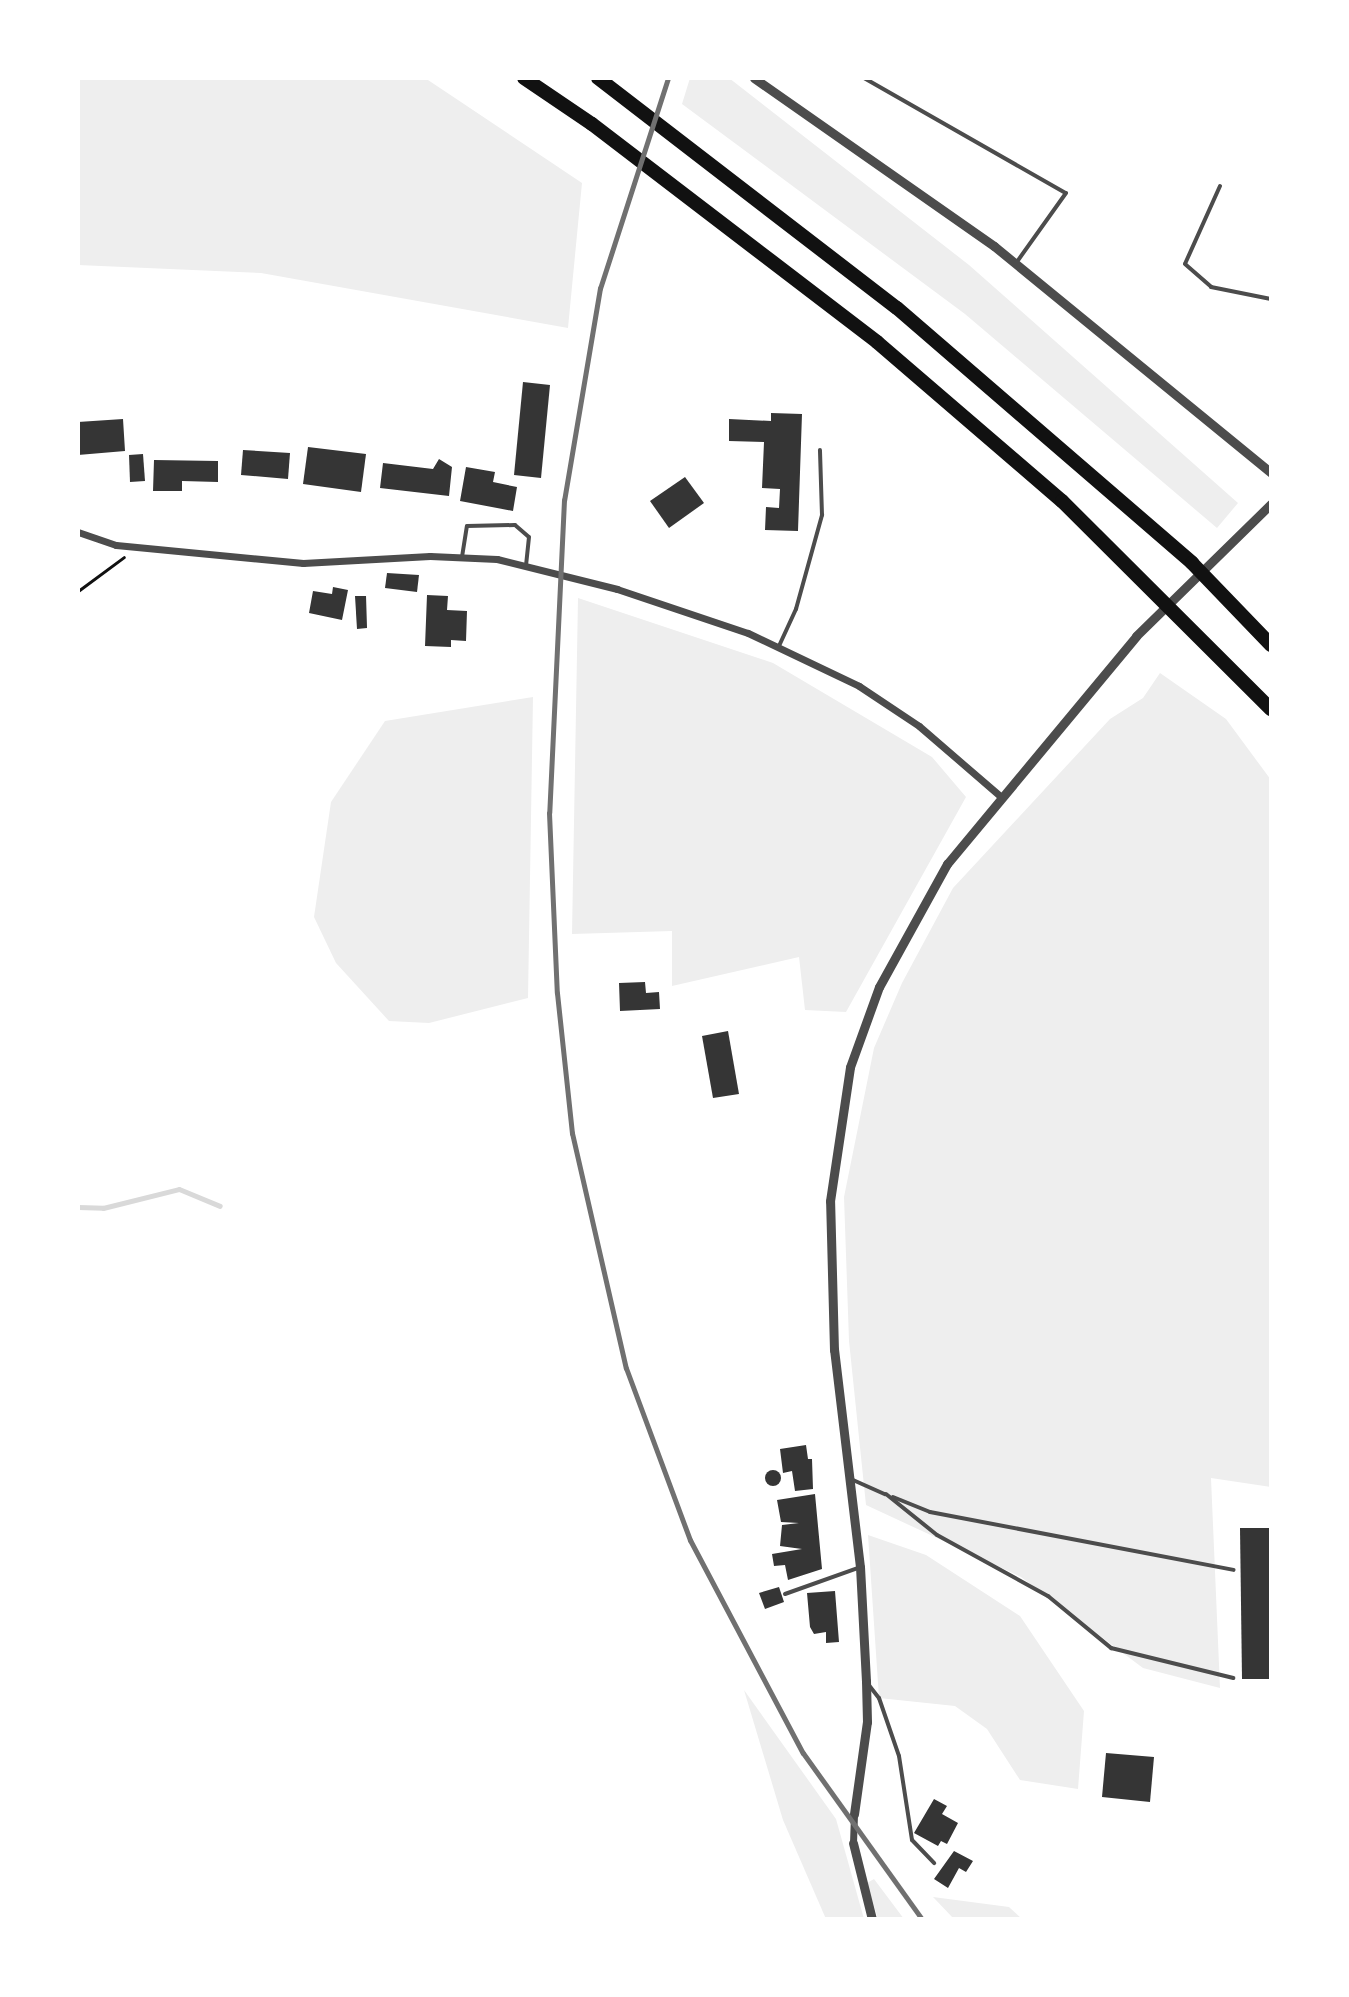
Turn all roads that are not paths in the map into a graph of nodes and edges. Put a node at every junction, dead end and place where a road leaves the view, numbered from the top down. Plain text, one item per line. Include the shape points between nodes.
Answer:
1 (524, 78) edge
2 (598, 78) edge
3 (754, 78) edge
4 (864, 78) edge
5 (1220, 186) dead end
6 (1015, 264) junction
7 (1271, 299) edge
8 (820, 450) dead end
9 (1271, 473) edge
10 (1271, 504) edge
11 (78, 532) edge
12 (462, 557) junction
13 (530, 568) junction
14 (1271, 645) edge
15 (779, 646) junction
16 (1271, 709) edge
17 (999, 795) junction
18 (850, 1479) junction
19 (886, 1494) junction
20 (860, 1567) junction
21 (1233, 1570) dead end
22 (785, 1594) dead end
23 (1233, 1678) dead end
24 (866, 1681) junction
25 (854, 1814) joint
26 (853, 1843) joint
27 (934, 1863) dead end
28 (872, 1919) edge

1 - 16 highway via 877,342 1062,501
2 - 14 highway via 897,308 1192,563
3 - 6 street
4 - 6 lane via 1066,193
5 - 7 lane via 1185,264 1211,287
6 - 9 street
8 - 15 lane via 822,515 796,609
10 - 17 street via 1136,636
11 - 12 street via 136,547 303,563
12 - 13 street
12 - 13 lane via 467,526 515,525 529,537
13 - 15 street via 681,608
15 - 17 street via 889,704
17 - 18 street via 947,864 913,921 879,987 850,1067 830,1201 834,1350
18 - 19 lane
18 - 20 street
19 - 21 lane via 930,1512
19 - 23 lane via 937,1535 1048,1596 1111,1648
20 - 22 lane
20 - 24 street
24 - 25 street via 867,1722
24 - 27 lane via 879,1698 899,1756 912,1840
25 - 26 street
26 - 28 street

